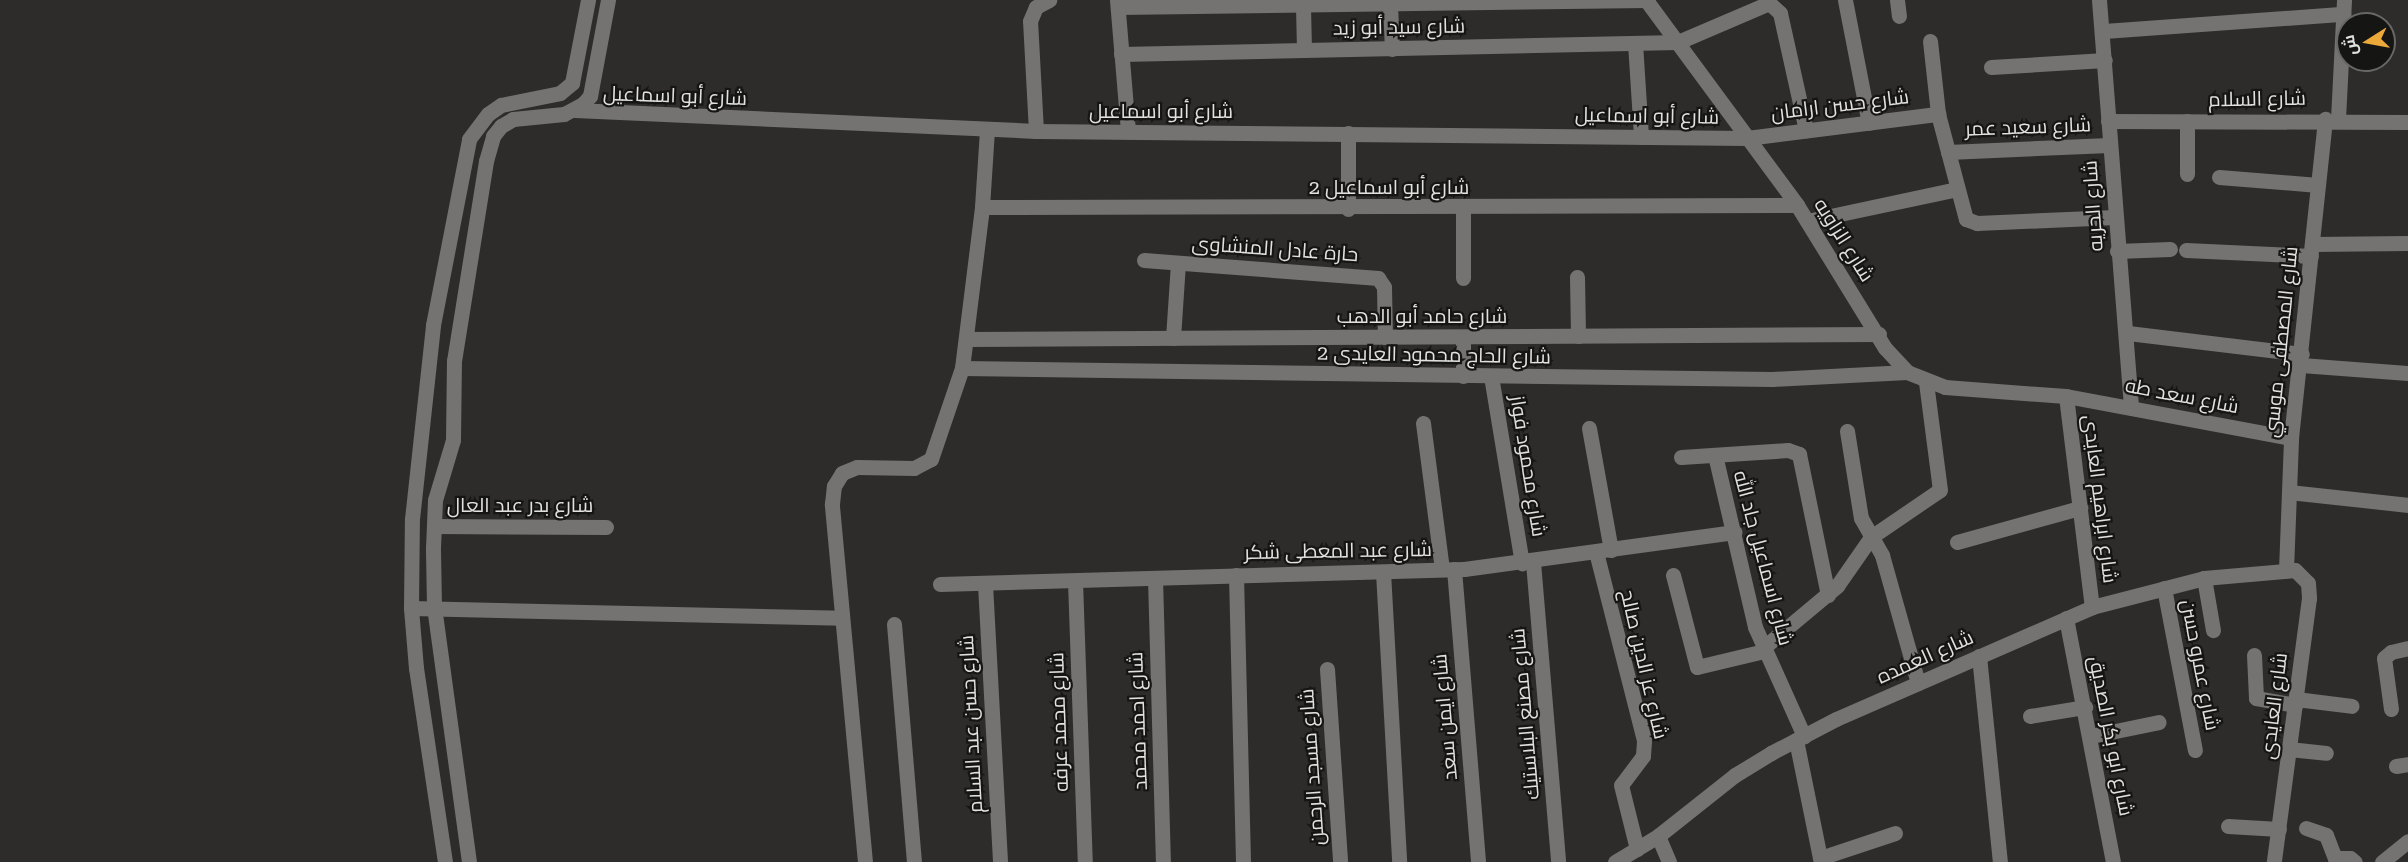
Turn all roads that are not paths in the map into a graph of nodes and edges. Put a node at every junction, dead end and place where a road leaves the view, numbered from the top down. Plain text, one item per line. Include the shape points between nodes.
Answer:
1 (588, 0) edge
2 (608, 0) edge
3 (1049, 0) edge
4 (1647, 0) edge
5 (1845, 0) edge
6 (1897, 0) edge
7 (2098, 0) edge
8 (1118, 4) edge
9 (1390, 5) junction
10 (1303, 6) junction
11 (2344, 7) edge
12 (1899, 16) dead end
13 (2104, 30) junction
14 (1930, 41) dead end
15 (1678, 42) junction
16 (1635, 43) junction
17 (1392, 49) junction
18 (1304, 50) junction
19 (1121, 54) junction
20 (2105, 60) junction
21 (1991, 67) dead end
22 (501, 105) junction
23 (574, 110) junction
24 (1938, 114) junction
25 (513, 119) junction
26 (2331, 119) junction
27 (2108, 121) junction
28 (2187, 122) junction
29 (2408, 122) edge
30 (1869, 123) junction
31 (987, 129) junction
32 (1036, 130) junction
33 (1806, 130) junction
34 (1128, 132) junction
35 (1348, 133) junction
36 (1641, 137) junction
37 (1747, 138) junction
38 (2109, 145) junction
39 (1948, 152) junction
40 (2187, 174) dead end
41 (2219, 177) dead end
42 (2318, 185) junction
43 (1957, 189) junction
44 (1797, 206) junction
45 (982, 207) junction
46 (1463, 208) junction
47 (1348, 209) junction
48 (2115, 217) junction
49 (1806, 221) junction
50 (451, 235) junction
51 (474, 235) junction
52 (2408, 243) edge
53 (2170, 249) dead end
54 (2186, 250) dead end
55 (2311, 250) junction
56 (2117, 251) junction
57 (1144, 260) dead end
58 (1178, 262) junction
59 (1577, 277) dead end
60 (1463, 278) dead end
61 (2128, 333) junction
62 (1879, 334) junction
63 (1578, 336) junction
64 (1385, 337) junction
65 (1463, 337) junction
66 (1173, 338) junction
67 (966, 339) junction
68 (2302, 360) junction
69 (962, 369) junction
70 (1907, 372) junction
71 (2408, 373) edge
72 (1463, 376) junction
73 (1491, 376) junction
74 (1926, 382) junction
75 (2066, 396) junction
76 (2131, 408) junction
77 (1423, 423) dead end
78 (1589, 428) dead end
79 (1847, 431) dead end
80 (2291, 438) junction
81 (1714, 455) junction
82 (1681, 457) dead end
83 (2289, 492) junction
84 (2408, 505) edge
85 (2080, 508) junction
86 (434, 526) junction
87 (606, 527) dead end
88 (1734, 532) junction
89 (1871, 537) junction
90 (1957, 542) dead end
91 (1604, 551) junction
92 (1528, 562) junction
93 (1448, 569) junction
94 (2286, 570) junction
95 (1383, 572) junction
96 (1236, 575) junction
97 (1673, 575) dead end
98 (1155, 578) junction
99 (2204, 578) junction
100 (1075, 581) junction
101 (940, 584) dead end
102 (985, 584) junction
103 (2164, 588) junction
104 (1828, 595) junction
105 (434, 607) junction
106 (2092, 607) junction
107 (411, 608) junction
108 (842, 618) junction
109 (2066, 618) junction
110 (894, 624) dead end
111 (2213, 630) dead end
112 (2408, 648) edge
113 (1764, 650) junction
114 (2254, 655) dead end
115 (1979, 656) junction
116 (1327, 669) dead end
117 (1918, 683) junction
118 (2295, 702) junction
119 (2352, 706) dead end
120 (2085, 707) junction
121 (2391, 709) dead end
122 (2031, 716) dead end
123 (2159, 722) dead end
124 (2091, 736) junction
125 (1800, 738) junction
126 (2289, 749) junction
127 (2195, 750) dead end
128 (2326, 753) dead end
129 (2228, 826) dead end
130 (2306, 828) dead end
131 (2279, 829) junction
132 (1895, 833) dead end
133 (1658, 836) junction
134 (2408, 841) edge
135 (1637, 849) junction
136 (1820, 860) edge
137 (445, 862) edge
138 (469, 862) edge
139 (865, 862) edge
140 (914, 862) edge
141 (1000, 862) edge
142 (1084, 862) edge
143 (1163, 862) edge
144 (1243, 862) edge
145 (1340, 862) edge
146 (1399, 862) edge
147 (1478, 862) edge
148 (1558, 862) edge
149 (1615, 862) edge
150 (1669, 862) edge
151 (2000, 862) edge
152 (2113, 862) edge
153 (2274, 862) edge
154 (2355, 862) edge
155 (2382, 862) edge

1 - 22 street via 572,83 560,93
2 - 23 street via 594,86 584,104
3 - 32 street via 1036,7 1030,21
4 - 9 street
4 - 15 street, شارع الزاويه
5 - 30 street
6 - 12 street
7 - 13 street, شارع الحريه
8 - 10 street
8 - 19 street
9 - 10 street
9 - 17 street
10 - 18 street
11 - 13 street
11 - 26 street, شارع المصطفى موسي
13 - 20 street, شارع الحريه
14 - 24 street
15 - 16 street, شارع سيد أبو زيد
15 - 33 street via 1765,3 1773,4 1780,13
15 - 37 street, شارع الزاويه
16 - 17 street, شارع سيد أبو زيد
16 - 36 street
17 - 18 street, شارع سيد أبو زيد
18 - 19 street, شارع سيد أبو زيد
19 - 34 street
20 - 21 street
20 - 27 street, شارع الحريه
22 - 25 street
22 - 50 street via 488,114 470,139
23 - 25 street, شارع أبو اسماعيل
23 - 31 street, شارع أبو اسماعيل
24 - 30 street, شارع حسن ارامان
24 - 39 street
25 - 51 street via 501,126 488,148
26 - 28 street, شارع السلام
26 - 29 street, شارع السلام
26 - 42 street, شارع المصطفى موسي
27 - 28 street, شارع السلام
27 - 38 street, شارع الحريه
28 - 40 street
30 - 33 street, شارع حسن ارامان
31 - 32 street, شارع أبو اسماعيل
31 - 45 street
32 - 34 street, شارع أبو اسماعيل
33 - 37 street, شارع حسن ارامان
34 - 35 street, شارع أبو اسماعيل
35 - 36 street, شارع أبو اسماعيل
35 - 47 street
36 - 37 street, شارع أبو اسماعيل
37 - 44 street, شارع الزاويه
38 - 39 street, شارع سعيد عمر
38 - 48 street, شارع الحريه
39 - 43 street
41 - 42 street
42 - 55 street, شارع المصطفى موسي
43 - 48 street via 1963,215 1970,223
43 - 49 street
44 - 46 street, شارع أبو اسماعيل 2
44 - 49 street, شارع الزاويه
45 - 47 street, شارع أبو اسماعيل 2
45 - 67 street
46 - 47 street, شارع أبو اسماعيل 2
46 - 60 street
48 - 56 street, شارع الحريه
49 - 62 street, شارع الزاويه
50 - 51 street
50 - 107 street via 433,325 412,519
51 - 86 street via 454,361 453,440 435,500
52 - 55 street
53 - 56 street
54 - 55 street
55 - 68 street, شارع المصطفى موسي
56 - 61 street, شارع الحريه
57 - 58 street, حارة عادل المنشاوى
58 - 64 street, حارة عادل المنشاوى via 1378,278 1384,287
58 - 66 street
59 - 63 street
61 - 68 street
61 - 76 street, شارع الحريه
62 - 63 street, شارع حامد أبو الدهب
62 - 70 street, شارع الزاويه via 1894,360
63 - 65 street, شارع حامد أبو الدهب
64 - 65 street, شارع حامد أبو الدهب
64 - 66 street, شارع حامد أبو الدهب
65 - 72 street
66 - 67 street, شارع حامد أبو الدهب
67 - 69 street
68 - 71 street
68 - 80 street, شارع المصطفى موسي
69 - 72 street, شارع الحاج محمود العايدى 2
69 - 108 street via 936,446 925,464 914,468 856,466 842,473 834,486 832,504
70 - 73 street, شارع الحاج محمود العايدى 2 via 1772,379
70 - 74 street, شارع الزاويه
72 - 73 street, شارع الحاج محمود العايدى 2
73 - 92 street, شارع محمود فواز
74 - 75 street, شارع الزاويه via 1945,387
74 - 89 street via 1942,484 1936,494
75 - 76 street, شارع سعد طه
75 - 85 street, شارع ابراهيم العايدى
76 - 80 street, شارع سعد طه
77 - 93 street, شارع ايمن سعد
78 - 91 street, شارع عز الدين صالح
79 - 89 street via 1861,518
80 - 83 street, شارع المصطفى موسي
81 - 82 street
81 - 88 street, شارع اسماعيل جاد الله
81 - 104 street via 1788,450 1799,454
83 - 84 street
83 - 94 street, شارع المصطفى موسي
85 - 90 street
85 - 106 street, شارع ابراهيم العايدى
86 - 87 street, شارع بدر عبد العال
86 - 105 street
88 - 91 street, شارع عبد المعطى شكر
88 - 113 street, شارع اسماعيل جاد الله
89 - 104 street
89 - 117 street via 1885,564
91 - 92 street, شارع عبد المعطى شكر
91 - 135 street, شارع عز الدين صالح via 1644,741 1643,756 1622,785
92 - 93 street, شارع عبد المعطى شكر
92 - 148 street, شارع مصنع البلاستيك
93 - 95 street, شارع عبد المعطى شكر
93 - 147 street, شارع ايمن سعد
94 - 99 street, شارع العمده
94 - 118 street, شارع العايدى via 2304,575 2308,583
95 - 96 street, شارع عبد المعطى شكر
95 - 146 street
96 - 98 street, شارع عبد المعطى شكر
96 - 144 street
97 - 113 street via 1697,667
98 - 100 street, شارع عبد المعطى شكر
98 - 143 street, شارع احمد محمد
99 - 103 street, شارع العمده
99 - 111 street
100 - 102 street, شارع عبد المعطى شكر
100 - 142 street, شارع محمد عرفه
101 - 102 street, شارع عبد المعطى شكر
102 - 141 street, شارع حسن عبد السلام
103 - 106 street, شارع العمده
103 - 127 street, شارع عمرو حسن
104 - 113 street
105 - 107 street
105 - 108 street
105 - 138 street
106 - 109 street, شارع العمده
107 - 137 street via 416,668
108 - 139 street
109 - 115 street, شارع العمده
109 - 120 street, شارع ابو بكر الصديق
110 - 140 street
112 - 121 street via 2386,654 2383,664
113 - 125 street, شارع اسماعيل جاد الله
114 - 118 street via 2256,698
115 - 117 street, شارع العمده
115 - 151 street
116 - 145 street, شارع مسجد الرحمن
117 - 125 street, شارع العمده
118 - 119 street
118 - 126 street, شارع العايدى
120 - 122 street
120 - 124 street, شارع ابو بكر الصديق
123 - 124 street
124 - 152 street, شارع ابو بكر الصديق
125 - 133 street, شارع العمده via 1735,775
125 - 136 street, شارع اسماعيل جاد الله
126 - 128 street
126 - 131 street, شارع العايدى
129 - 131 street
130 - 154 street via 2326,836 2336,858
131 - 153 street, شارع العايدى
132 - 136 street
133 - 135 street, شارع العمده
133 - 150 street
134 - 155 street
135 - 149 street, شارع العمده

